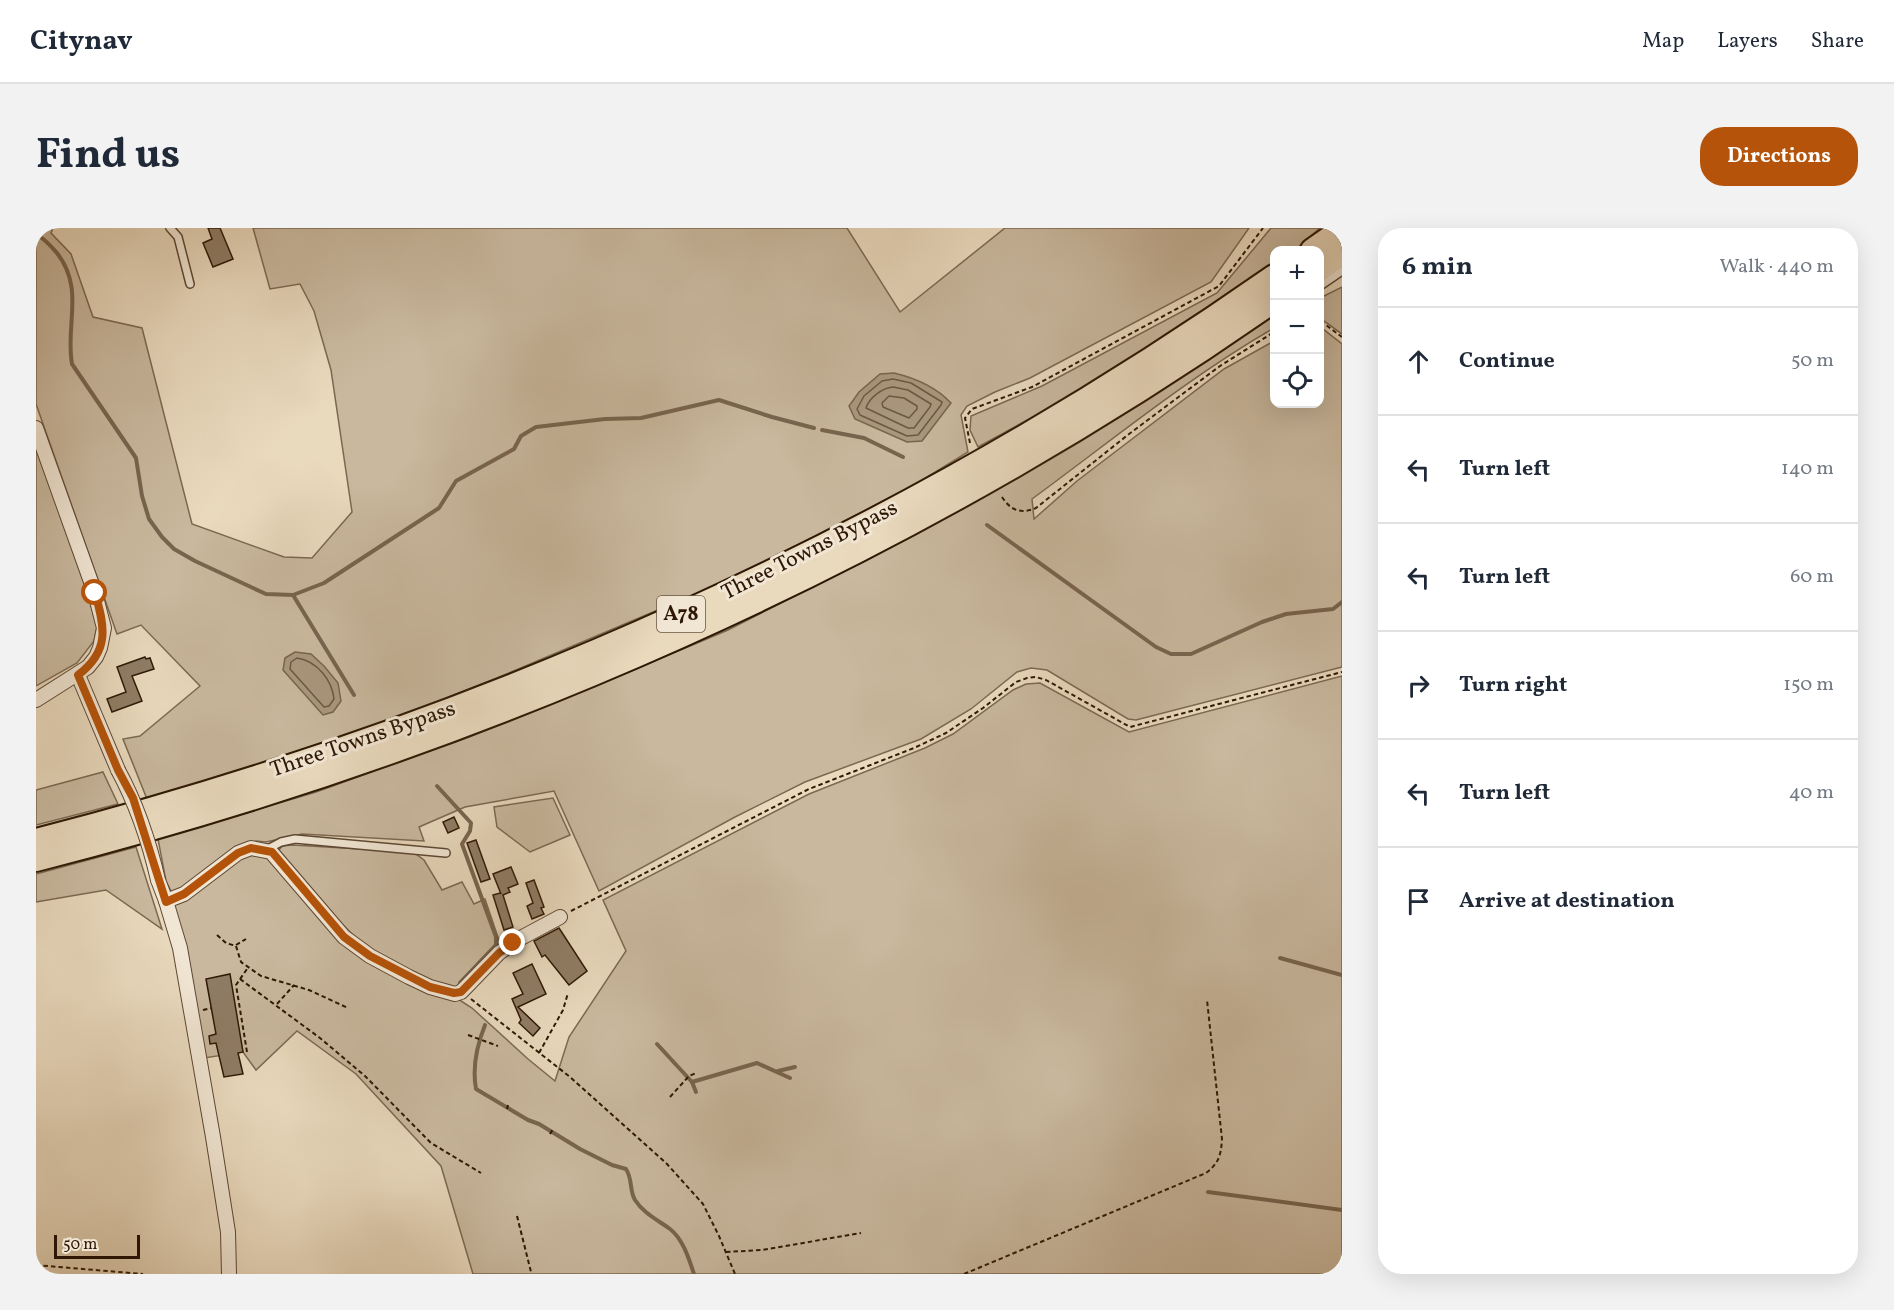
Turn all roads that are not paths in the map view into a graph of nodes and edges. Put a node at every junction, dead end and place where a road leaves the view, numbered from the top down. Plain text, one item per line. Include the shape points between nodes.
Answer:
1 (170, 228) edge
2 (1333, 228) edge
3 (1342, 229) edge
4 (1314, 246) edge
5 (1316, 246) edge
6 (1342, 254) edge
7 (1324, 267) edge
8 (1342, 271) edge
9 (1270, 279) edge
10 (1324, 283) edge
11 (190, 284) dead end
12 (1270, 306) edge
13 (36, 428) edge
14 (78, 675) junction
15 (36, 700) edge
16 (36, 840) edge
17 (266, 850) junction
18 (446, 853) dead end
19 (36, 860) edge
20 (166, 902) junction
21 (560, 917) road end
22 (229, 1274) edge

1 - 11 lane via 178,237
2 - 4 lane
3 - 5 highway
6 - 7 highway
8 - 10 lane
9 - 16 highway, Three Towns Bypass / A78 via 1136,370 1027,435 803,556 665,622 431,718 334,752 213,791
12 - 19 highway, Three Towns Bypass / A78 via 1037,452 945,504 672,641 540,697 342,771 233,806
13 - 14 street via 103,620 96,657
14 - 15 street
14 - 20 street, bridge via 133,798
17 - 18 lane via 295,839
17 - 20 street via 251,848 238,853 184,894
17 - 21 street via 272,852 344,937 370,956 430,987 454,993 461,992 499,953
20 - 22 street via 180,948 211,1126 228,1232

